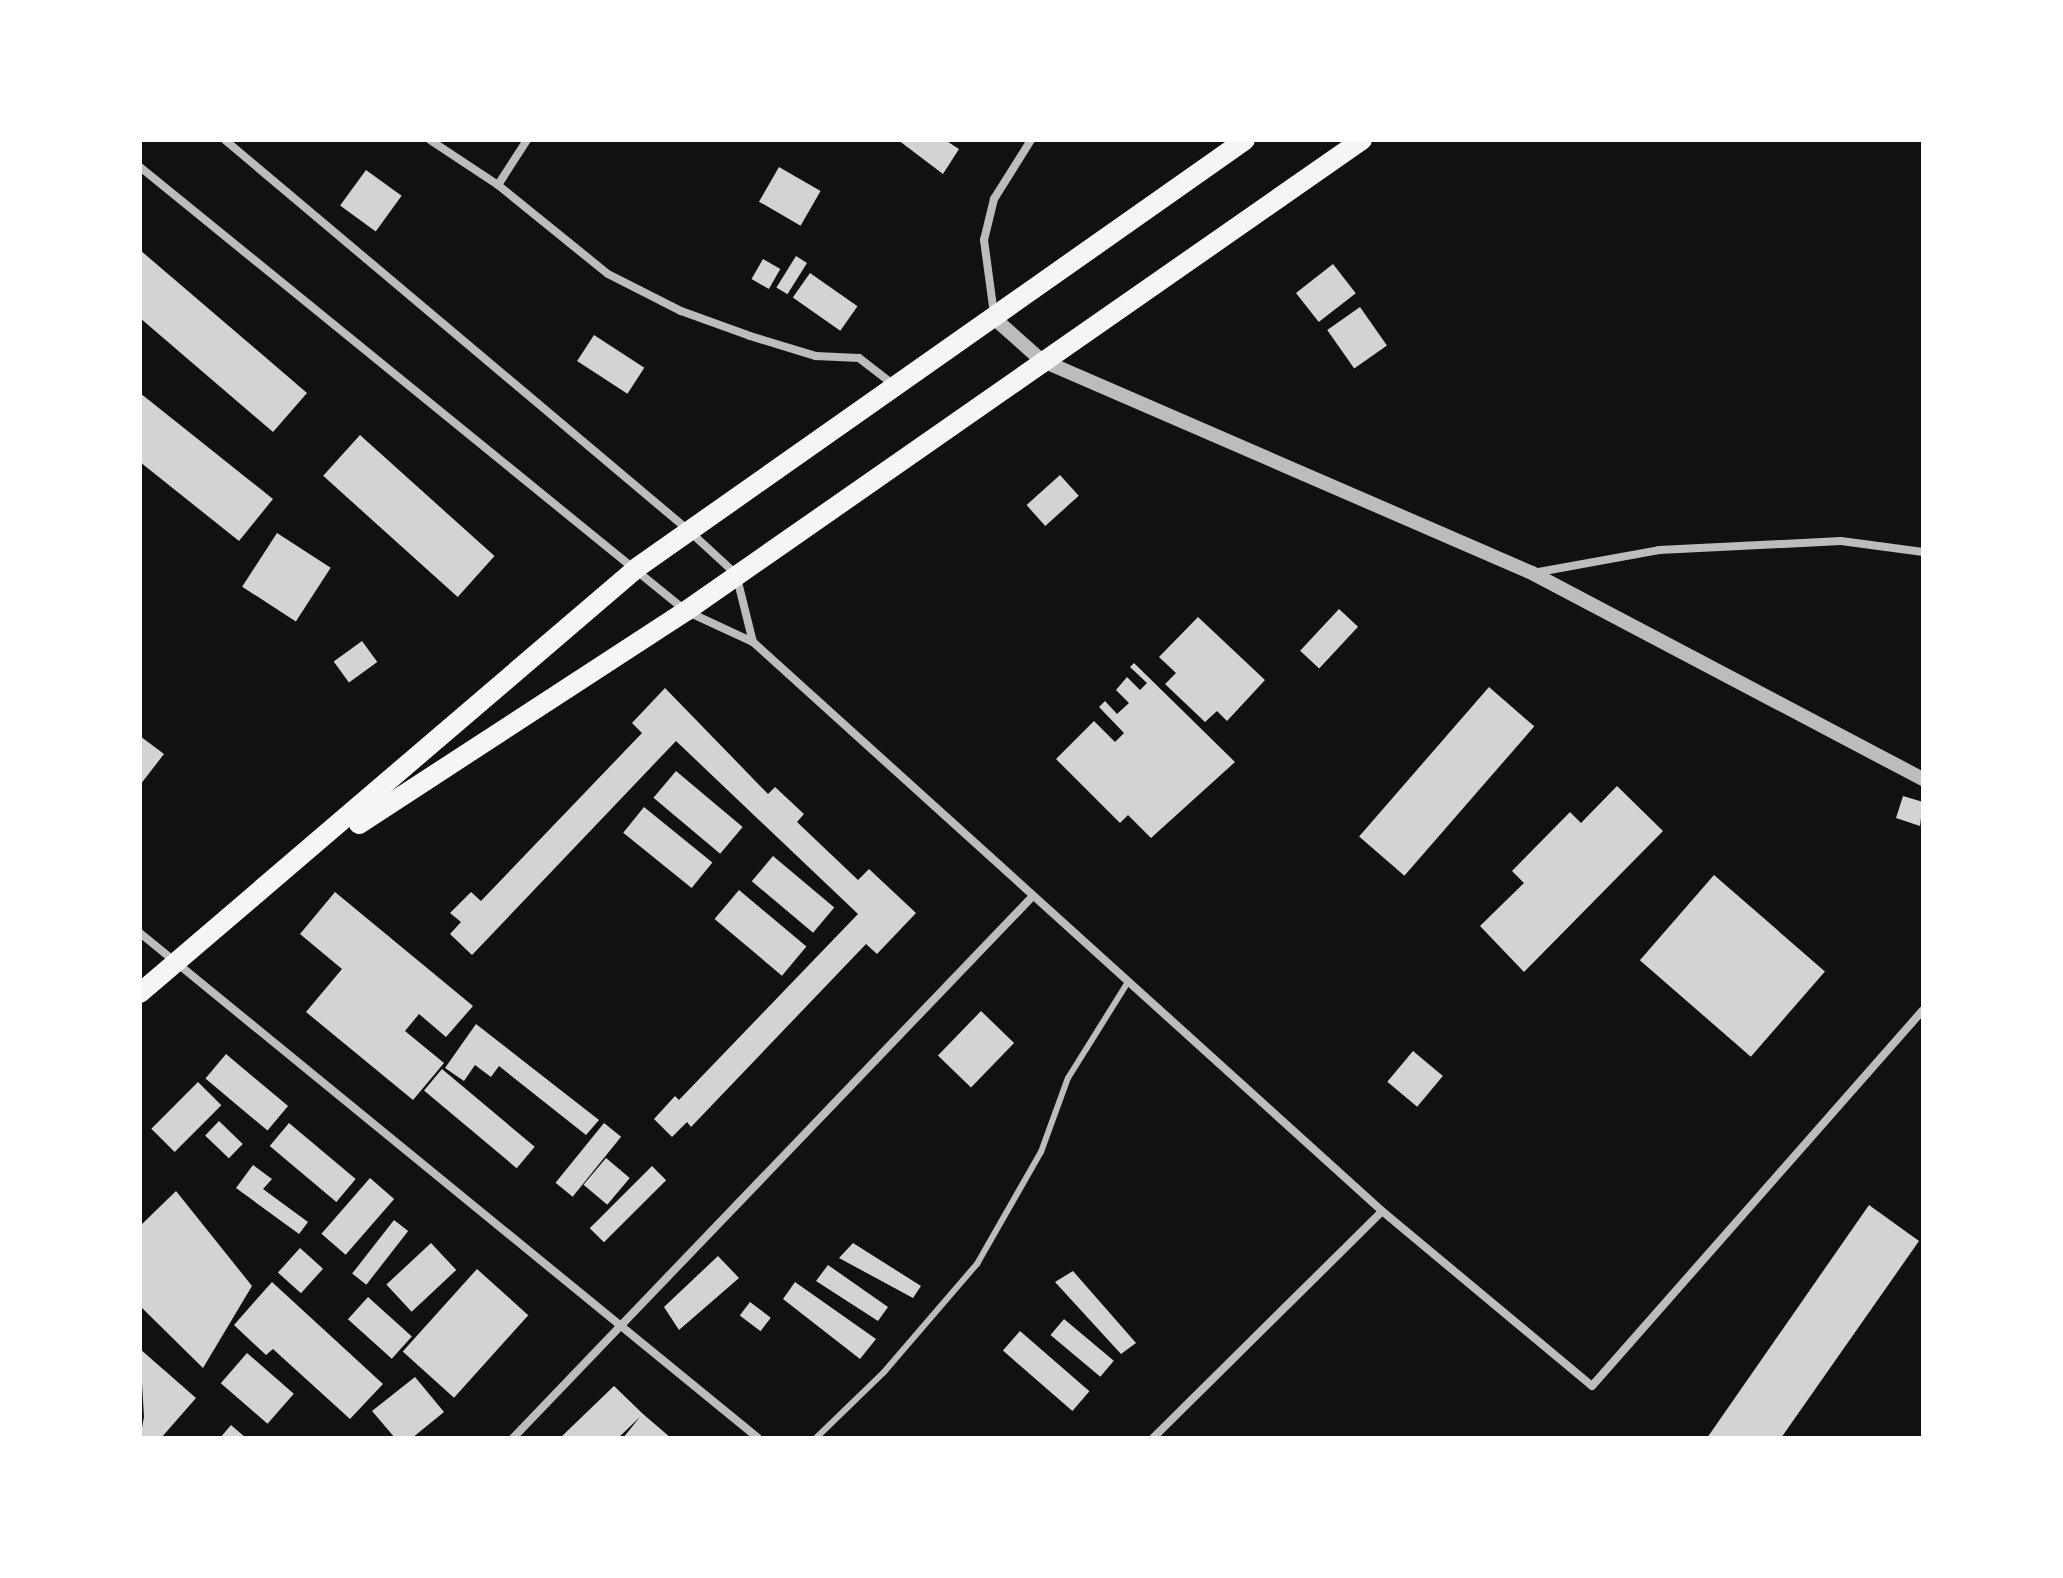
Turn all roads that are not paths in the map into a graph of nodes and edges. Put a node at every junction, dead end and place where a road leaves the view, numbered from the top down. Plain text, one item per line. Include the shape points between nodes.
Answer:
1 (225, 140) edge
2 (430, 140) edge
3 (527, 140) edge
4 (1031, 140) edge
5 (1245, 140) edge
6 (1362, 140) edge
7 (140, 167) edge
8 (498, 185) junction
9 (995, 319) junction
10 (1041, 360) junction
11 (894, 385) junction
12 (687, 529) junction
13 (1923, 552) edge
14 (638, 567) junction
15 (1532, 573) junction
16 (736, 574) junction
17 (686, 611) junction
18 (753, 642) junction
19 (1923, 779) edge
20 (296, 865) junction
21 (1033, 896) junction
22 (140, 933) edge
23 (176, 964) junction
24 (1128, 982) junction
25 (140, 993) edge
26 (1923, 1010) edge
27 (1382, 1211) junction
28 (622, 1327) junction
29 (513, 1438) edge
30 (758, 1438) edge
31 (816, 1438) edge
32 (1153, 1438) edge

1 - 12 street
2 - 8 street
3 - 8 street
4 - 9 street via 994,199 984,240 985,280
5 - 9 main road
6 - 10 main road
7 - 14 street
8 - 11 street via 608,274 681,311 816,356 859,358
9 - 10 street
9 - 11 main road
10 - 15 street
10 - 16 main road
11 - 12 main road
12 - 14 main road
12 - 16 street
13 - 15 street via 1841,541 1659,550
14 - 17 street
14 - 20 main road
15 - 19 street
16 - 17 main road
16 - 18 street
17 - 18 street
17 - 20 main road
18 - 21 street
20 - 23 main road
21 - 24 street
21 - 28 street
22 - 23 street
23 - 25 main road
23 - 28 street
24 - 27 street
24 - 31 lane via 1068,1078 1041,1152 977,1264 884,1372
26 - 27 street via 1592,1386
27 - 32 street
28 - 29 street
28 - 30 street

